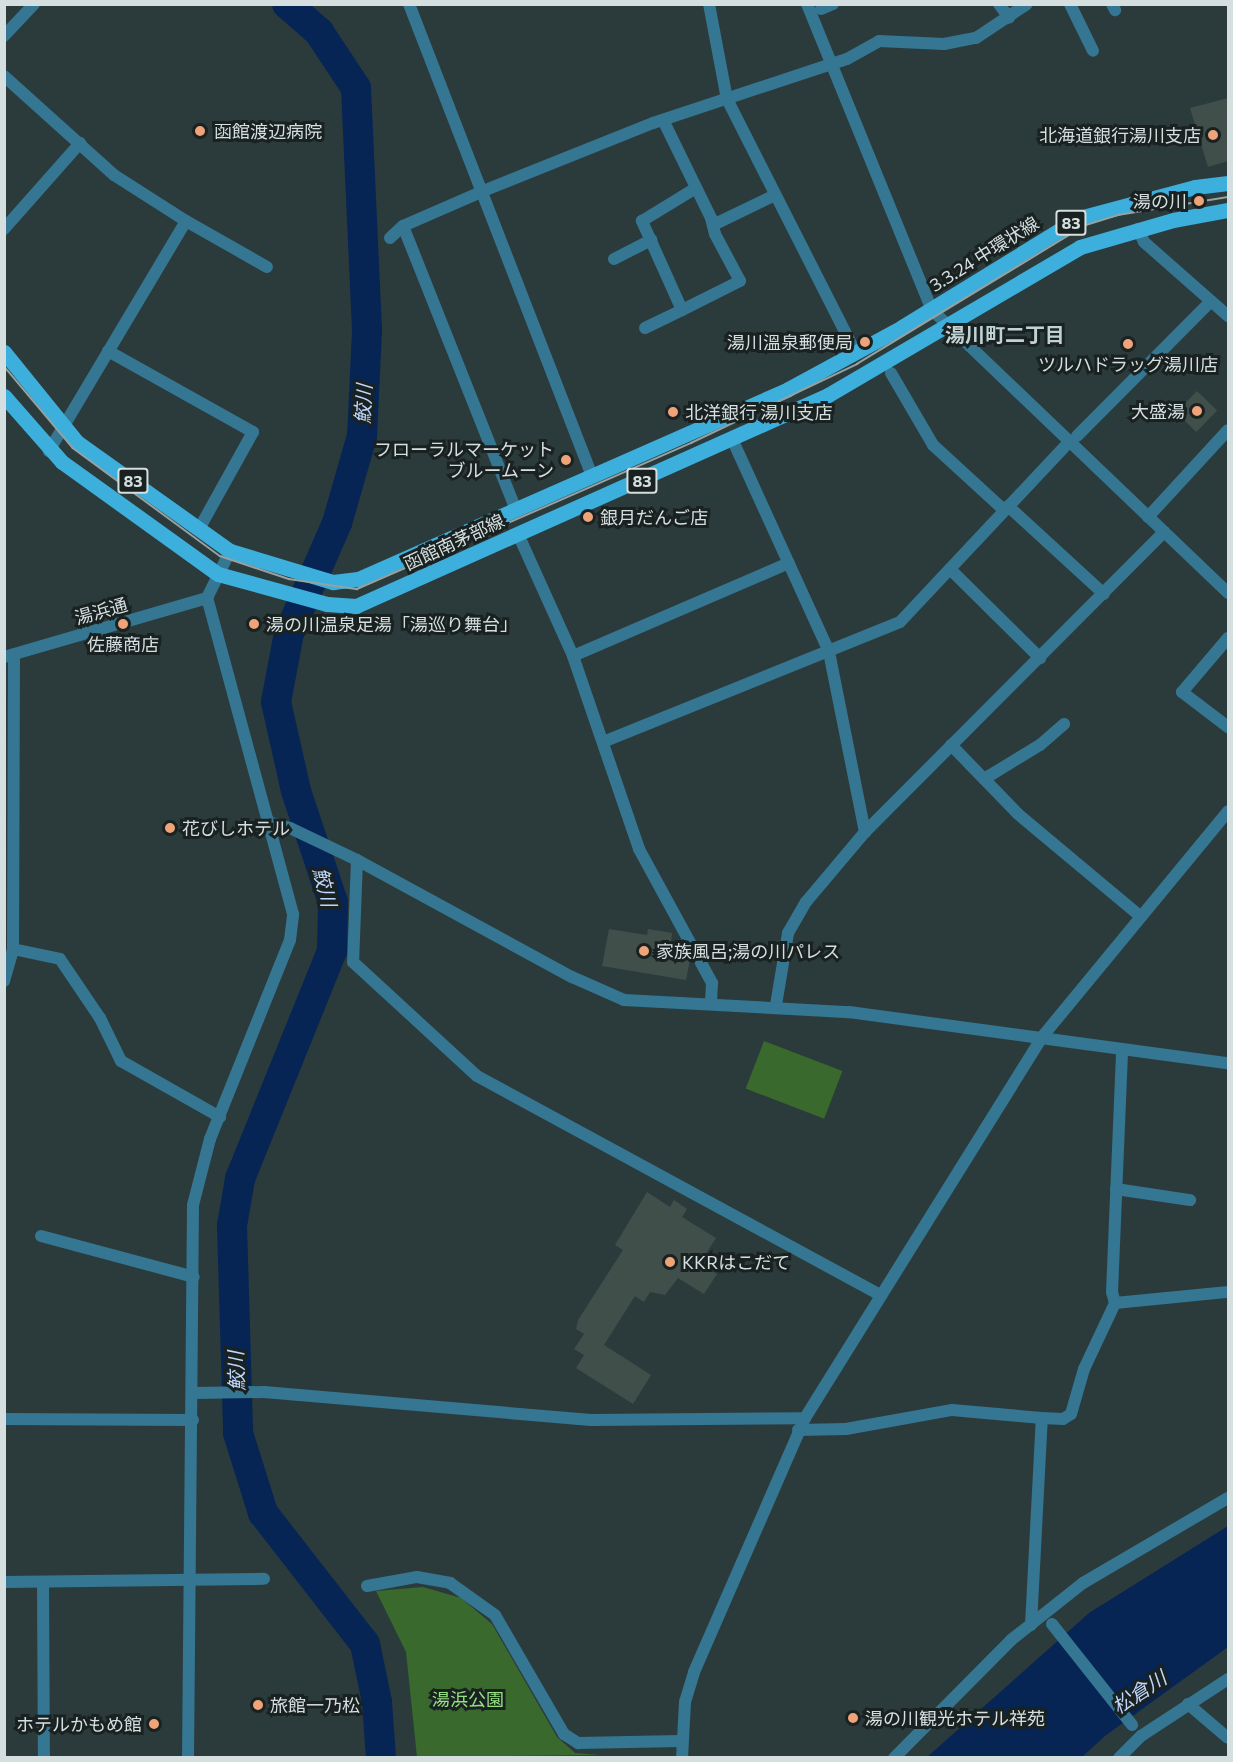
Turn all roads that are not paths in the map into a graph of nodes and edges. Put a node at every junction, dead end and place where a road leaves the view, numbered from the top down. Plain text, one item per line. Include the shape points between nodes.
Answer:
1 (34, 4) edge
2 (409, 4) edge
3 (709, 4) edge
4 (807, 4) edge
5 (833, 4) edge
6 (999, 4) edge
7 (1027, 4) edge
8 (1070, 4) edge
9 (821, 9) dead end
10 (1009, 18) junction
11 (4, 36) edge
12 (1093, 51) dead end
13 (831, 64) junction
14 (4, 76) edge
15 (727, 99) junction
16 (663, 120) junction
17 (80, 143) junction
18 (1228, 183) edge
19 (696, 188) junction
20 (483, 191) junction
21 (775, 195) junction
22 (1228, 210) edge
23 (186, 221) junction
24 (713, 225) junction
25 (403, 226) junction
26 (4, 229) edge
27 (1138, 229) junction
28 (390, 238) dead end
29 (651, 240) junction
30 (614, 259) dead end
31 (267, 267) dead end
32 (1211, 301) junction
33 (682, 310) junction
34 (932, 310) junction
35 (1228, 316) edge
36 (645, 328) dead end
37 (948, 328) junction
38 (108, 351) junction
39 (4, 352) edge
40 (856, 353) junction
41 (891, 373) dead end
42 (4, 396) edge
43 (63, 427) junction
44 (1228, 430) edge
45 (1073, 439) junction
46 (733, 441) junction
47 (49, 451) junction
48 (592, 476) junction
49 (515, 508) junction
50 (1006, 508) junction
51 (1148, 517) junction
52 (199, 529) junction
53 (1164, 532) junction
54 (518, 534) junction
55 (230, 551) junction
56 (789, 563) junction
57 (950, 569) junction
58 (218, 574) junction
59 (1228, 593) edge
60 (1104, 594) junction
61 (207, 598) junction
62 (1228, 638) edge
63 (829, 652) junction
64 (9, 656) edge
65 (573, 656) junction
66 (1040, 658) junction
67 (1064, 724) dead end
68 (1228, 727) edge
69 (603, 742) junction
70 (951, 745) junction
71 (984, 779) junction
72 (1228, 811) edge
73 (268, 822) junction
74 (865, 831) junction
75 (357, 860) junction
76 (1140, 916) junction
77 (13, 949) junction
78 (4, 981) edge
79 (711, 1004) junction
80 (776, 1005) junction
81 (1042, 1037) junction
82 (1122, 1049) junction
83 (1228, 1063) edge
84 (220, 1117) junction
85 (1116, 1189) junction
86 (1190, 1200) dead end
87 (41, 1236) dead end
88 (194, 1277) junction
89 (1228, 1292) edge
90 (881, 1295) junction
91 (1115, 1303) junction
92 (193, 1392) junction
93 (805, 1418) junction
94 (1042, 1418) junction
95 (4, 1419) edge
96 (193, 1420) junction
97 (798, 1430) junction
98 (1228, 1497) edge
99 (264, 1579) dead end
100 (188, 1580) junction
101 (4, 1582) edge
102 (43, 1582) junction
103 (367, 1586) dead end
104 (1030, 1625) junction
105 (1054, 1626) dead end
106 (1228, 1679) edge
107 (1188, 1704) junction
108 (1131, 1724) dead end
109 (1228, 1738) edge
110 (681, 1741) junction
111 (44, 1758) edge
112 (188, 1758) edge
113 (682, 1758) edge
114 (894, 1758) edge
115 (1119, 1758) edge

1 - 11 street
2 - 20 street
3 - 15 street
4 - 13 street
5 - 9 street
6 - 10 street
7 - 10 street
8 - 12 street
10 - 13 street via 976,38 944,44 879,41
13 - 15 street
13 - 34 street
14 - 17 street
15 - 16 street
15 - 21 street
16 - 19 street
16 - 20 street
17 - 23 street via 114,175
17 - 26 street
18 - 34 main road, 3.3.24 中環状線 / 83 via 1195,187 1079,218
19 - 24 street
19 - 29 street via 642,221
20 - 25 street
20 - 48 street
21 - 24 street
21 - 40 street
22 - 27 main road, 83
23 - 31 street
23 - 38 street
24 - 33 street via 740,281
25 - 28 street
25 - 49 street
27 - 32 street via 1144,242
27 - 37 main road, 83 via 1080,247
29 - 30 street
29 - 33 street
32 - 35 street
32 - 45 street
33 - 36 street
34 - 37 street
34 - 40 main road, 函館南茅部線 / 83
37 - 45 street
37 - 46 main road, 函館南茅部線 / 83
38 - 43 street
38 - 52 street via 253,432
39 - 43 main road, 函館南茅部線 / 83
40 - 48 main road, 函館南茅部線 / 83 via 724,419
41 - 50 street via 933,445
42 - 47 main road, 函館南茅部線 / 83
43 - 47 street
43 - 52 main road, 函館南茅部線 / 83
44 - 51 street
45 - 50 street
45 - 51 street
46 - 54 main road, 函館南茅部線 / 83
46 - 56 street
47 - 58 main road, 函館南茅部線 / 83
48 - 49 main road, 函館南茅部線 / 83
49 - 55 main road, 函館南茅部線 / 83 via 379,571 333,582
50 - 57 street
50 - 60 street
51 - 53 street
52 - 55 main road, 函館南茅部線 / 83
53 - 59 street
53 - 60 street
54 - 58 main road, 函館南茅部線 / 83 via 373,601 327,604
54 - 65 street
55 - 58 street
56 - 63 street
56 - 65 street
57 - 63 street via 900,622
57 - 66 street
58 - 61 street
60 - 66 street
61 - 64 street, 湯浜通
61 - 73 street
62 - 68 street via 1182,692
63 - 69 street
63 - 74 street
64 - 77 street
65 - 69 street
66 - 70 street
67 - 71 street via 1040,745
69 - 79 street via 639,849 712,983
70 - 71 street
70 - 74 street
71 - 76 street via 1018,814
72 - 76 street
73 - 75 street via 290,828
73 - 84 street via 292,914 290,940
74 - 80 street via 806,902 788,933
75 - 79 street via 572,977 624,1000 671,1006
75 - 90 street via 353,962 477,1076
76 - 81 street
77 - 78 street
77 - 84 street via 60,959 100,1018 121,1061
79 - 80 street
80 - 81 street
81 - 82 street
81 - 90 street
82 - 83 street
82 - 85 street
84 - 88 street via 196,1185
85 - 86 street
85 - 91 street
87 - 88 street
88 - 92 street
89 - 91 street
90 - 93 street
91 - 94 street via 1084,1369 1071,1414 1063,1419
92 - 93 street via 259,1392 591,1420
92 - 96 street
93 - 97 street
94 - 97 street via 952,1410 846,1430
94 - 104 street
95 - 96 street
96 - 100 street
97 - 110 street via 694,1672
98 - 104 street via 1128,1554
99 - 100 street
100 - 102 street
100 - 112 street
101 - 102 street
102 - 111 street
103 - 110 street via 417,1577 450,1583 495,1615 564,1734 578,1743
104 - 114 street
105 - 108 street
106 - 107 street
107 - 109 street
107 - 115 street
110 - 113 street

